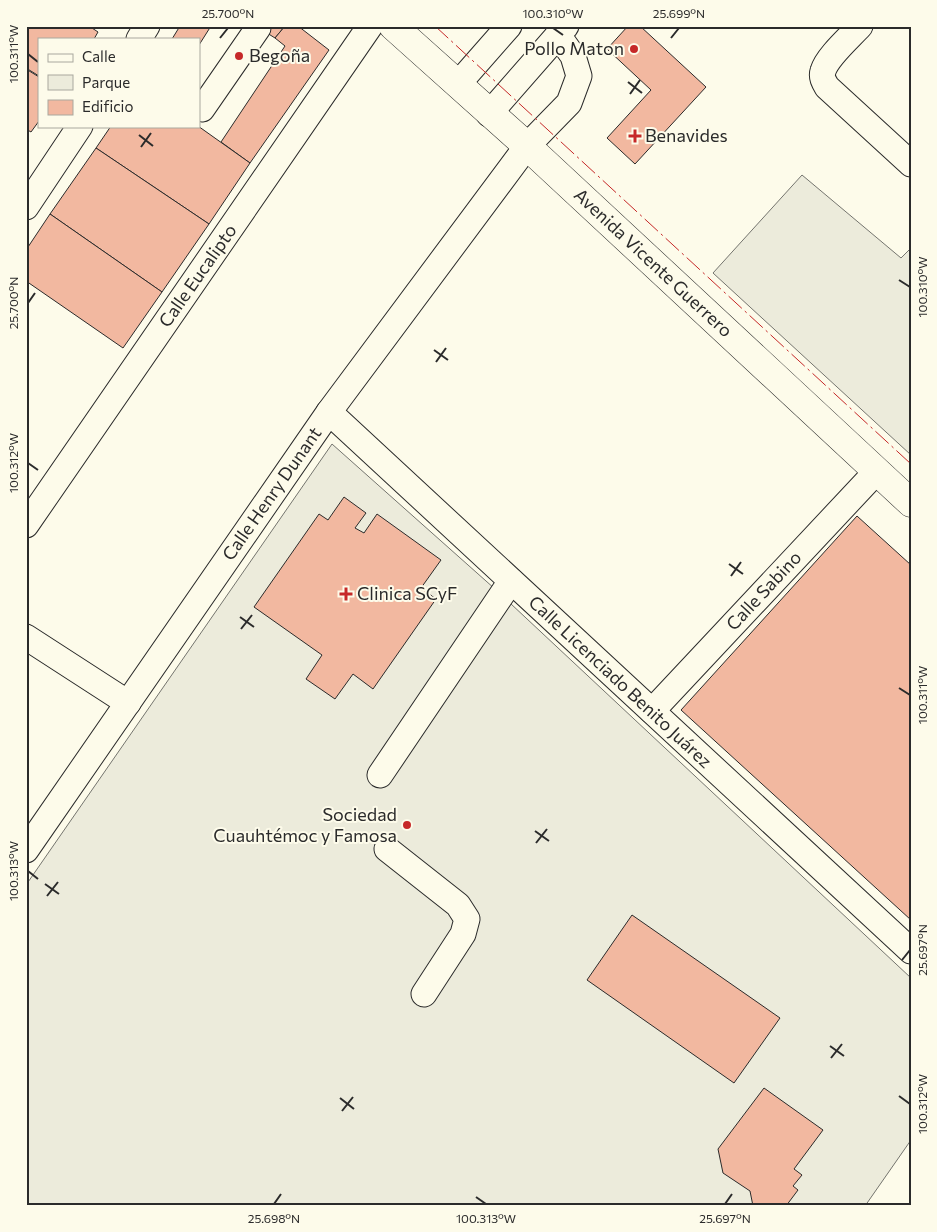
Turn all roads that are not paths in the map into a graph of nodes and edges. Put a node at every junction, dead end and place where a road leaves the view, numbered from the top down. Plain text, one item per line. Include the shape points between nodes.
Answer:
1 (147, 26) edge
2 (370, 26) edge
3 (393, 26) edge
4 (509, 26) edge
5 (860, 26) edge
6 (258, 28) dead end
7 (562, 31) edge
8 (140, 38) edge
9 (458, 84) junction
10 (202, 110) dead end
11 (489, 114) junction
12 (79, 128) edge
13 (527, 146) junction
14 (911, 164) edge
15 (26, 207) edge
16 (329, 412) junction
17 (876, 472) junction
18 (911, 503) edge
19 (26, 526) edge
20 (511, 581) junction
21 (26, 637) edge
22 (128, 703) junction
23 (652, 711) junction
24 (380, 774) dead end
25 (387, 849) dead end
26 (26, 850) edge
27 (911, 951) edge
28 (424, 994) dead end

1 - 8 street
2 - 19 street, Calle Eucalipto
3 - 9 main road, Avenida Vicente Guerrero
4 - 9 street
5 - 14 street via 830,60 823,71 823,78 827,87
6 - 10 street
7 - 11 street
7 - 13 street, Calle Henry Dunant via 579,76 569,103
9 - 11 main road, Avenida Vicente Guerrero
11 - 13 main road, Avenida Vicente Guerrero
12 - 15 street
13 - 16 street, Calle Henry Dunant
13 - 17 main road, Avenida Vicente Guerrero
16 - 20 street, Calle Licenciado Benito Juárez
16 - 22 street, Calle Henry Dunant
17 - 18 main road, Avenida Vicente Guerrero
17 - 23 street, Calle Sabino
20 - 23 street, Calle Licenciado Benito Juárez
20 - 24 street
21 - 22 street
22 - 26 street, Calle Henry Dunant
23 - 27 street, Calle Licenciado Benito Juárez
25 - 28 street via 458,905 466,919 464,934

